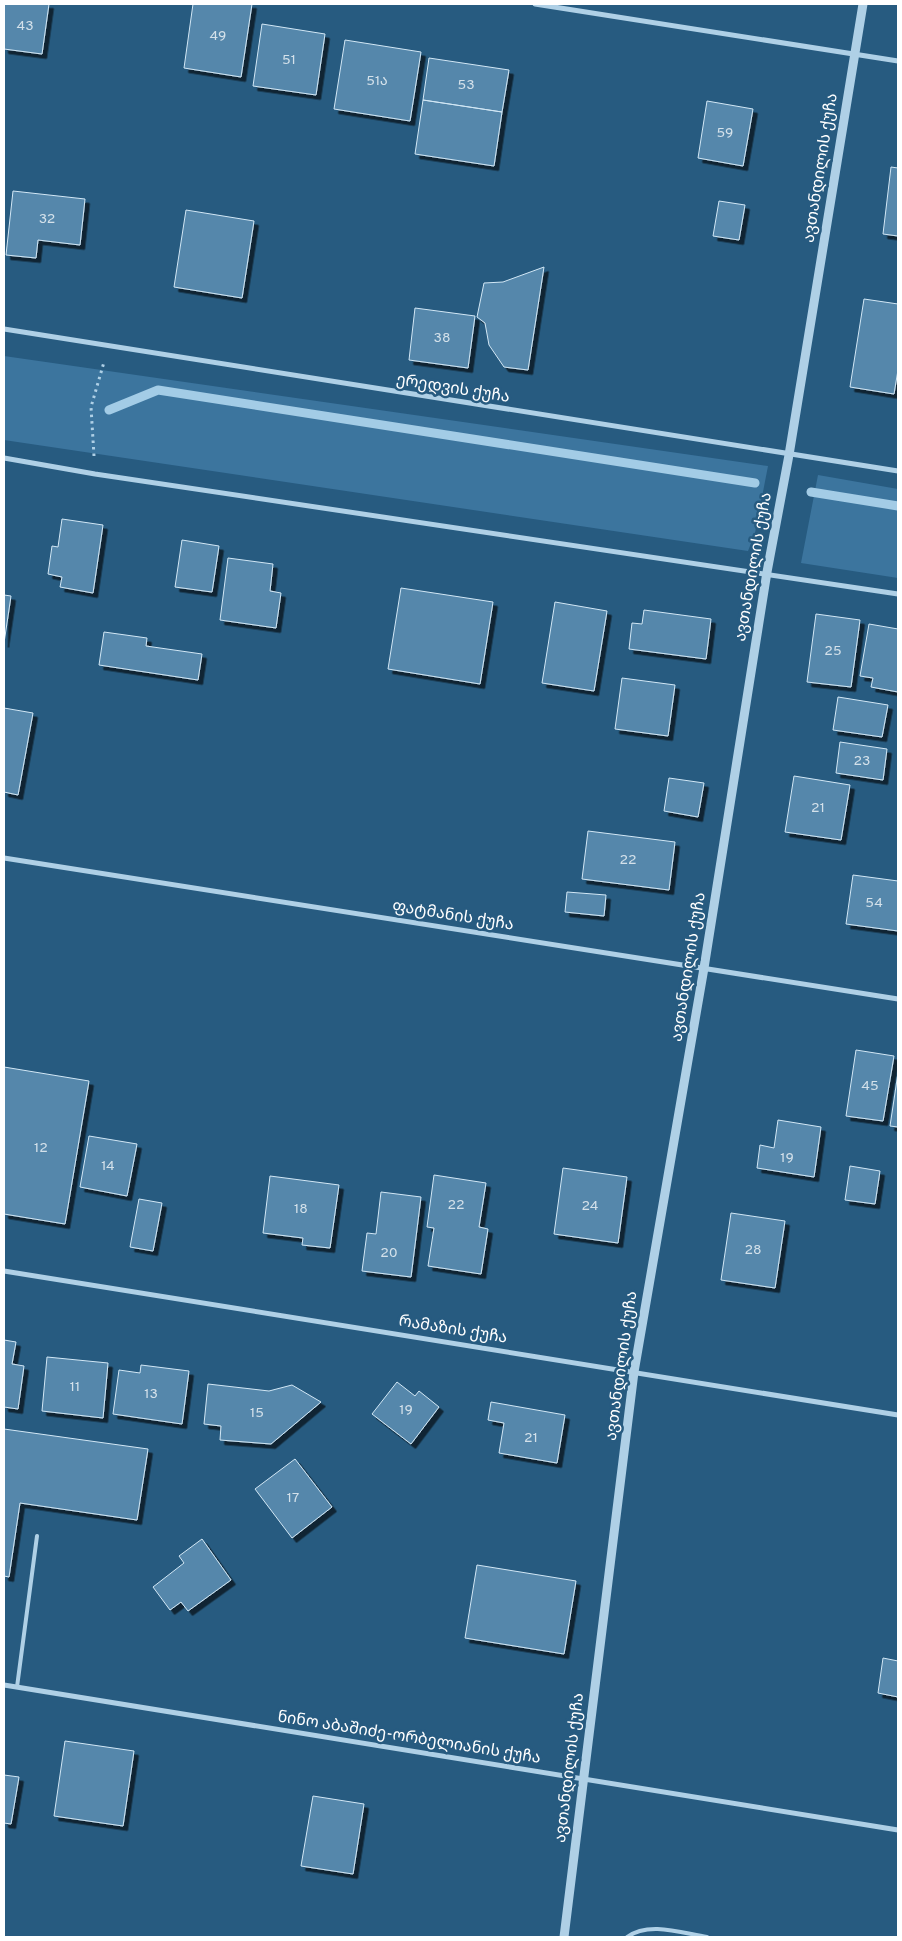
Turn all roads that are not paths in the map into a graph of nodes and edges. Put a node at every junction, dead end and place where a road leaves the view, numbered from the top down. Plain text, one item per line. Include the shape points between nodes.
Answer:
1 (535, 4) edge
2 (863, 4) edge
3 (855, 54) junction
4 (898, 61) edge
5 (4, 330) edge
6 (789, 455) junction
7 (4, 458) edge
8 (898, 471) edge
9 (767, 572) junction
10 (898, 594) edge
11 (4, 858) edge
12 (704, 968) junction
13 (898, 999) edge
14 (4, 1271) edge
15 (634, 1372) junction
16 (898, 1415) edge
17 (37, 1536) dead end
18 (4, 1685) edge
19 (17, 1687) junction
20 (584, 1780) junction
21 (898, 1830) edge
22 (564, 1937) edge
23 (627, 1937) edge
24 (707, 1937) edge

1 - 3 street
2 - 3 street, ავთანდილის ქუჩა
3 - 4 street
3 - 6 street, ავთანდილის ქუჩა
5 - 6 street, ერედვის ქუჩა
6 - 8 street, ერედვის ქუჩა
6 - 9 street, ავთანდილის ქუჩა
7 - 9 street
9 - 10 street
9 - 12 street, ავთანდილის ქუჩა
11 - 12 street, ფატმანის ქუჩა
12 - 13 street, ფატმანის ქუჩა
12 - 15 street, ავთანდილის ქუჩა
14 - 15 street, რამაზის ქუჩა
15 - 16 street, რამაზის ქუჩა
15 - 20 street, ავთანდილის ქუჩა
17 - 19 lane
18 - 19 street, ნინო აბაშიძე-ორბელიანის ქუჩა
19 - 20 street, ნინო აბაშიძე-ორბელიანის ქუჩა
20 - 21 street, ნინო აბაშიძე-ორბელიანის ქუჩა
20 - 22 street, ავთანდილის ქუჩა
23 - 24 lane via 634,1932 656,1929

